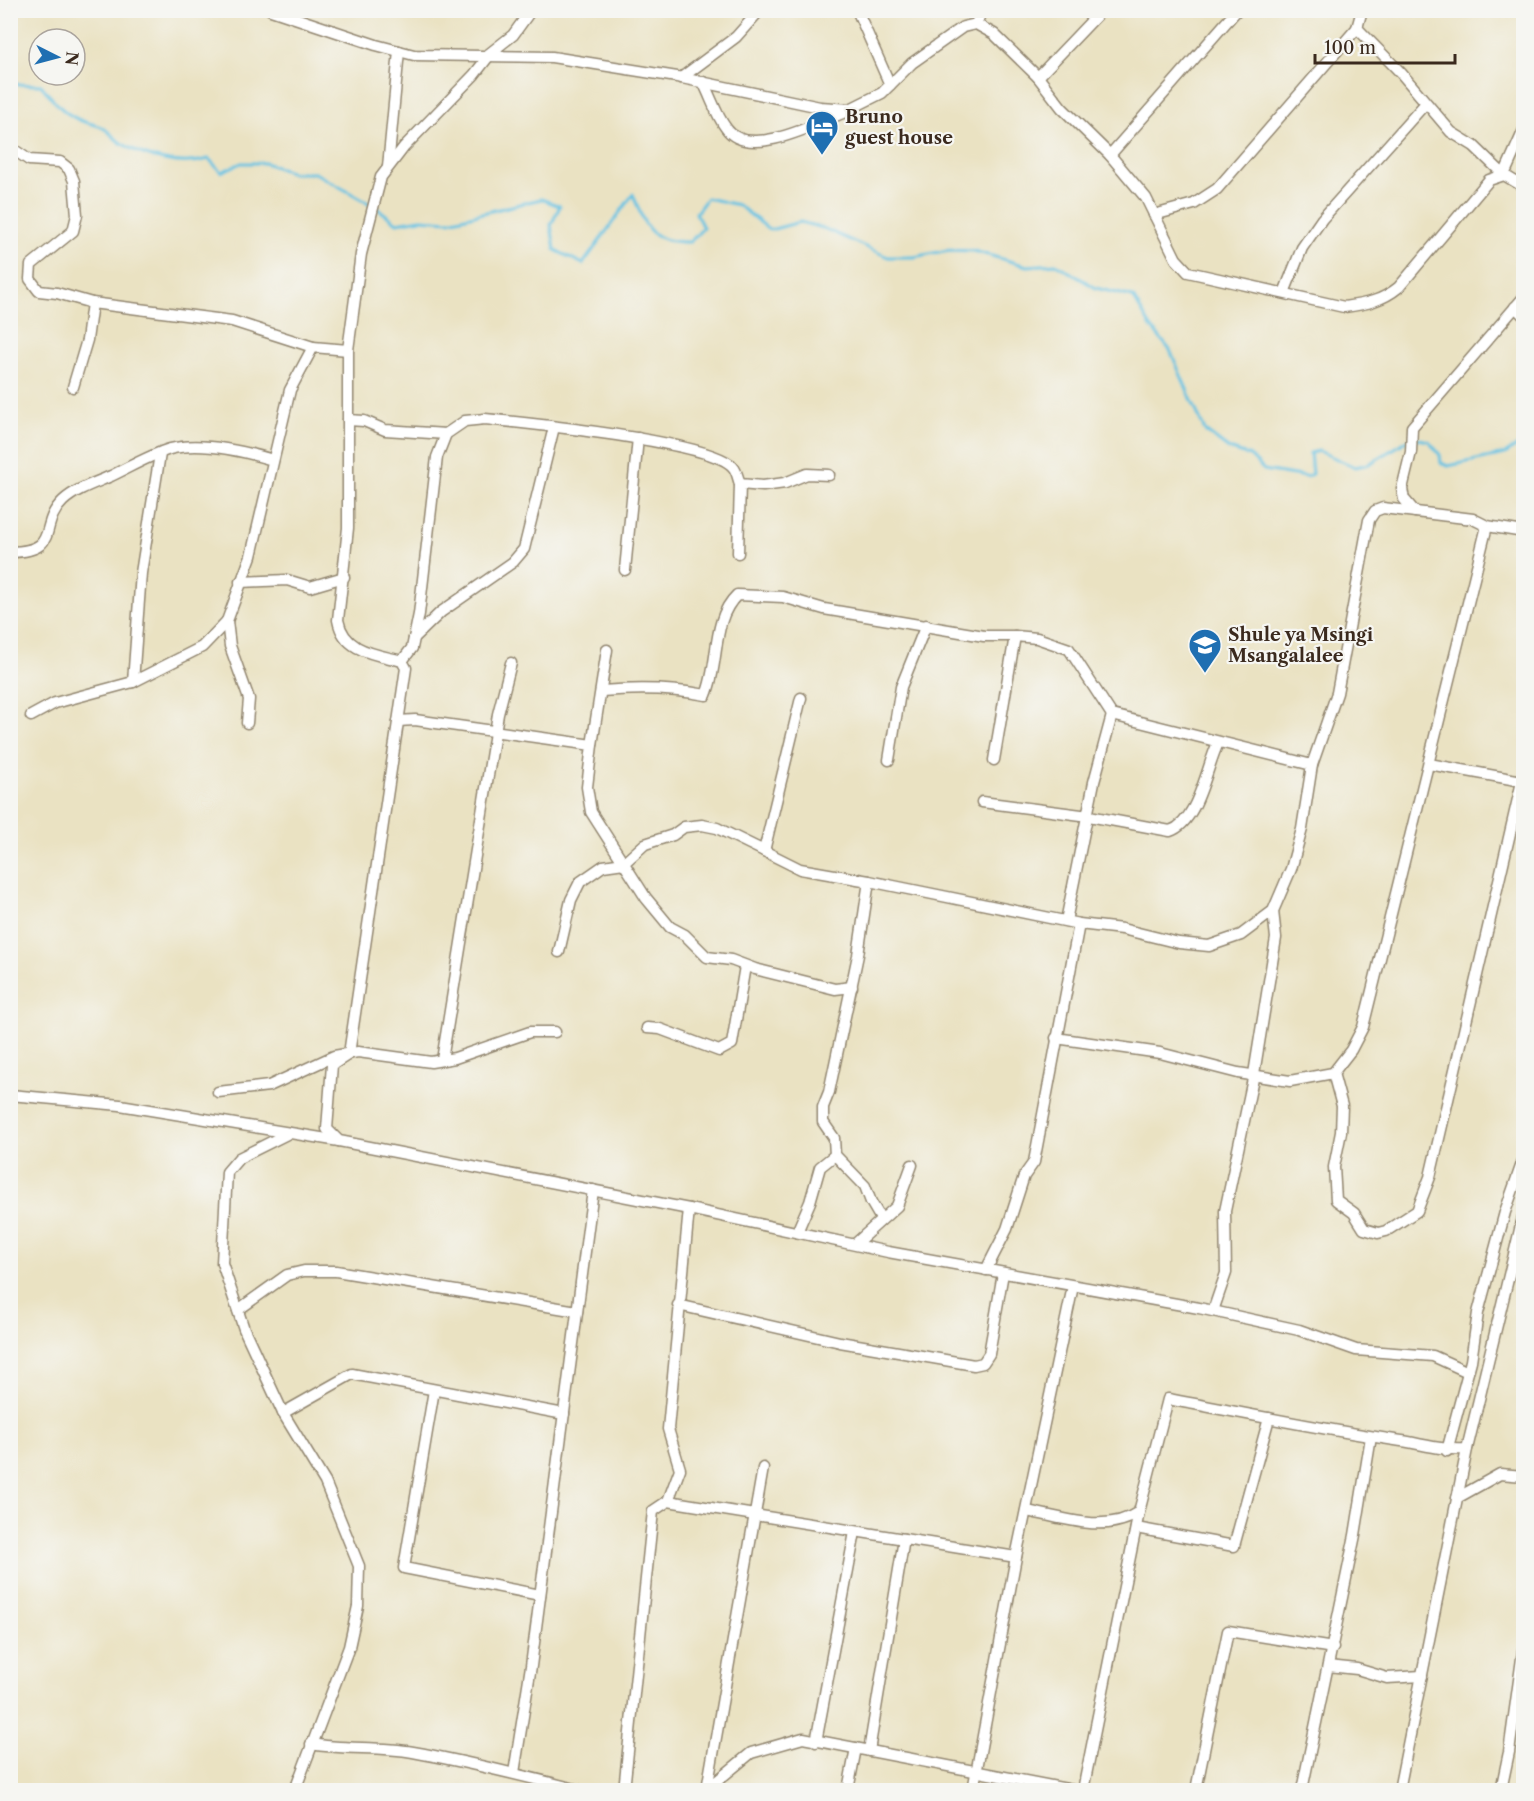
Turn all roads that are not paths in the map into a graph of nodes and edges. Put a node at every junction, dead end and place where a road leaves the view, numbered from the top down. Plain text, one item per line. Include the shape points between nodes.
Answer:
1 (271, 10) edge
2 (531, 10) edge
3 (760, 10) edge
4 (857, 10) edge
5 (982, 10) edge
6 (1102, 10) edge
7 (1237, 10) edge
8 (1362, 10) edge
9 (976, 24) junction
10 (1357, 28) junction
11 (399, 51) junction
12 (486, 57) junction
13 (1038, 77) junction
14 (681, 78) junction
15 (703, 82) junction
16 (890, 85) junction
17 (1425, 105) junction
18 (850, 109) junction
19 (1524, 130) edge
20 (10, 147) edge
21 (1110, 155) junction
22 (388, 167) junction
23 (1504, 175) junction
24 (1524, 187) edge
25 (1154, 215) junction
26 (1284, 293) junction
27 (1524, 297) edge
28 (92, 303) junction
29 (1515, 307) junction
30 (1524, 316) edge
31 (314, 347) junction
32 (348, 350) junction
33 (73, 387) dead end
34 (348, 420) junction
35 (554, 428) junction
36 (446, 434) junction
37 (638, 438) junction
38 (160, 454) junction
39 (273, 460) junction
40 (829, 475) dead end
41 (740, 484) junction
42 (1415, 512) junction
43 (1487, 526) junction
44 (1524, 532) edge
45 (10, 552) edge
46 (738, 553) dead end
47 (625, 570) dead end
48 (344, 577) junction
49 (240, 582) junction
50 (227, 621) junction
51 (926, 625) junction
52 (1015, 636) junction
53 (414, 638) junction
54 (607, 650) dead end
55 (402, 662) junction
56 (511, 663) dead end
57 (133, 682) junction
58 (601, 691) junction
59 (801, 698) dead end
60 (1112, 715) junction
61 (31, 716) dead end
62 (398, 721) junction
63 (247, 723) dead end
64 (496, 731) junction
65 (1218, 743) junction
66 (592, 745) junction
67 (889, 759) dead end
68 (994, 760) dead end
69 (1429, 764) junction
70 (1312, 765) junction
71 (1523, 777) edge
72 (982, 802) dead end
73 (1089, 816) junction
74 (764, 851) junction
75 (624, 863) junction
76 (869, 881) junction
77 (1273, 911) junction
78 (1066, 921) junction
79 (1079, 924) junction
80 (559, 952) dead end
81 (745, 966) junction
82 (852, 987) junction
83 (647, 1028) dead end
84 (555, 1032) dead end
85 (1056, 1038) junction
86 (350, 1054) junction
87 (442, 1060) junction
88 (1333, 1073) junction
89 (1254, 1074) junction
90 (218, 1092) dead end
91 (10, 1095) edge
92 (290, 1133) junction
93 (339, 1141) junction
94 (835, 1155) junction
95 (1524, 1158) edge
96 (912, 1165) dead end
97 (593, 1190) junction
98 (689, 1209) junction
99 (1524, 1213) edge
100 (881, 1219) junction
101 (797, 1232) junction
102 (855, 1244) junction
103 (986, 1270) junction
104 (1003, 1273) junction
105 (1073, 1286) junction
106 (678, 1305) junction
107 (238, 1310) junction
108 (577, 1311) junction
109 (1213, 1311) junction
110 (1468, 1372) junction
111 (434, 1390) junction
112 (283, 1413) junction
113 (564, 1414) junction
114 (1269, 1418) junction
115 (1371, 1437) junction
116 (1467, 1449) junction
117 (1447, 1451) junction
118 (762, 1467) dead end
119 (1524, 1476) edge
120 (1457, 1498) junction
121 (668, 1501) junction
122 (1026, 1511) junction
123 (1139, 1512) junction
124 (754, 1516) junction
125 (1136, 1528) junction
126 (855, 1532) junction
127 (904, 1539) junction
128 (1016, 1557) junction
129 (540, 1595) junction
130 (1524, 1644) edge
131 (1332, 1648) junction
132 (1328, 1666) junction
133 (1422, 1676) junction
134 (816, 1742) junction
135 (311, 1744) junction
136 (856, 1748) junction
137 (869, 1750) junction
138 (977, 1770) junction
139 (513, 1773) junction
140 (706, 1790) edge
141 (295, 1791) edge
142 (579, 1791) edge
143 (624, 1791) edge
144 (848, 1791) edge
145 (973, 1791) edge
146 (1071, 1791) edge
147 (1083, 1791) edge
148 (1196, 1791) edge
149 (1302, 1791) edge
150 (1399, 1791) edge
151 (1501, 1791) edge

1 - 11 street
2 - 12 street via 513,35
3 - 14 street via 736,37
4 - 16 street
5 - 9 street
6 - 13 street
7 - 21 street
8 - 10 street
9 - 13 street via 994,34
9 - 16 street via 963,27 912,63
10 - 17 street via 1401,73
10 - 25 street via 1217,189 1194,204
11 - 12 street
11 - 22 street
12 - 14 street via 552,57
12 - 22 street
13 - 21 street via 1062,108
14 - 15 street
15 - 18 street via 820,107
15 - 18 street via 726,129 738,139 763,141 817,126
16 - 18 street
17 - 23 street via 1450,132 1474,146
17 - 26 street via 1322,219 1302,248
19 - 23 street
20 - 28 street via 29,159 60,162 69,169 74,181 77,216 73,231 31,265 33,285 39,291
21 - 25 street via 1146,198
22 - 32 street via 381,177 361,254
23 - 24 street
23 - 26 street via 1489,180 1386,298 1344,307
25 - 26 street via 1176,260 1188,272
27 - 29 street
28 - 31 street via 211,317 253,326
28 - 33 street via 87,340
29 - 30 street
29 - 42 street via 1412,427 1412,446 1402,489 1404,499
31 - 32 street
31 - 39 street via 290,390
32 - 34 street
34 - 36 street via 364,421 385,430
34 - 48 street
35 - 36 street via 485,419 465,421
35 - 37 street
35 - 53 street via 524,549 513,562 441,612
36 - 53 street via 437,457
37 - 41 street via 714,455 733,466
37 - 47 street
38 - 39 street via 182,447 207,448
38 - 45 street via 79,490 56,510 43,544 30,552
38 - 57 street via 141,573
39 - 49 street via 251,556
40 - 41 street via 807,474 763,486
41 - 46 street
42 - 43 street via 1473,519
42 - 70 street via 1383,508 1369,520 1337,693
43 - 44 street
43 - 69 street
48 - 49 street via 310,587 287,580
48 - 55 street via 340,634 355,648
49 - 50 street
50 - 57 street via 202,647
50 - 63 street via 230,646 249,699
51 - 52 street via 984,636
51 - 58 street via 824,609 783,597 737,595 722,617 712,682 706,695 633,689
51 - 67 street via 901,687
52 - 60 street via 1037,638 1069,649
52 - 68 street
53 - 55 street
54 - 58 street
55 - 62 street via 406,668
56 - 64 street
57 - 61 street via 55,703
58 - 66 street
59 - 74 street
60 - 65 street
60 - 73 street
62 - 64 street
62 - 86 street
64 - 66 street
64 - 87 street
65 - 70 street
65 - 73 street via 1191,814 1181,828 1170,831
66 - 75 street via 587,787 591,812
69 - 71 street
69 - 88 street via 1363,1027
70 - 77 street via 1302,829
71 - 88 street via 1430,1177 1417,1211 1386,1231 1364,1229 1354,1213 1336,1200 1334,1167 1342,1106
72 - 73 street
73 - 78 street
74 - 75 street via 717,828 702,825 684,827 645,844
74 - 76 street via 800,869
75 - 80 street via 603,866 580,882 571,900
75 - 81 street via 669,927 685,935 707,957
76 - 78 street
76 - 82 street
77 - 79 street via 1241,935 1209,946
77 - 89 street via 1276,938
78 - 79 street
79 - 85 street
81 - 82 street via 835,989
81 - 83 street via 732,1044 719,1051 660,1029
82 - 94 street via 823,1107 823,1122 834,1138
84 - 87 street via 530,1032
85 - 89 street via 1160,1053
85 - 103 street via 1034,1162 1024,1176 1007,1229
86 - 87 street
86 - 90 street via 334,1056 269,1086
86 - 93 street via 332,1065 327,1129
88 - 89 street via 1290,1081
89 - 109 street via 1225,1211 1226,1273
91 - 92 street via 120,1105
92 - 93 street
92 - 107 street via 239,1158 227,1172 222,1263
93 - 97 street
94 - 100 street via 865,1186
94 - 101 street via 820,1167
95 - 110 street via 1478,1313
96 - 100 street via 897,1206
97 - 98 street
97 - 108 street
98 - 101 street
98 - 106 street
99 - 116 street
100 - 102 street
101 - 102 street
102 - 103 street
103 - 104 street
104 - 105 street
104 - 106 street via 989,1354 983,1363 974,1365 840,1342
105 - 109 street
105 - 122 street
106 - 121 street via 668,1429 680,1469
107 - 108 street via 287,1275 336,1271
107 - 112 street
108 - 113 street
109 - 110 street via 1299,1330 1356,1350 1433,1356
110 - 117 street
111 - 112 street via 352,1374
111 - 113 street
111 - 129 street via 404,1568
112 - 135 street via 325,1482 359,1566 358,1606 349,1647
113 - 129 street
114 - 115 street
114 - 123 street via 1168,1399
114 - 125 street via 1234,1546
115 - 117 street
115 - 131 street
116 - 117 street
116 - 120 street
118 - 124 street
119 - 120 street via 1500,1474
120 - 133 street
121 - 124 street
121 - 143 street via 653,1511
122 - 123 street via 1084,1523 1113,1524
122 - 128 street
123 - 125 street
124 - 126 street
124 - 140 street
125 - 147 street
126 - 127 street
126 - 134 street
127 - 128 street
127 - 137 street
128 - 138 street
129 - 139 street
130 - 151 street
131 - 132 street
131 - 148 street via 1228,1631
132 - 133 street via 1387,1678
132 - 149 street
133 - 150 street
134 - 136 street
134 - 140 street via 803,1738 751,1753
135 - 139 street via 412,1752
135 - 141 street
136 - 137 street
136 - 144 street
137 - 138 street
138 - 145 street
138 - 146 street
139 - 142 street

